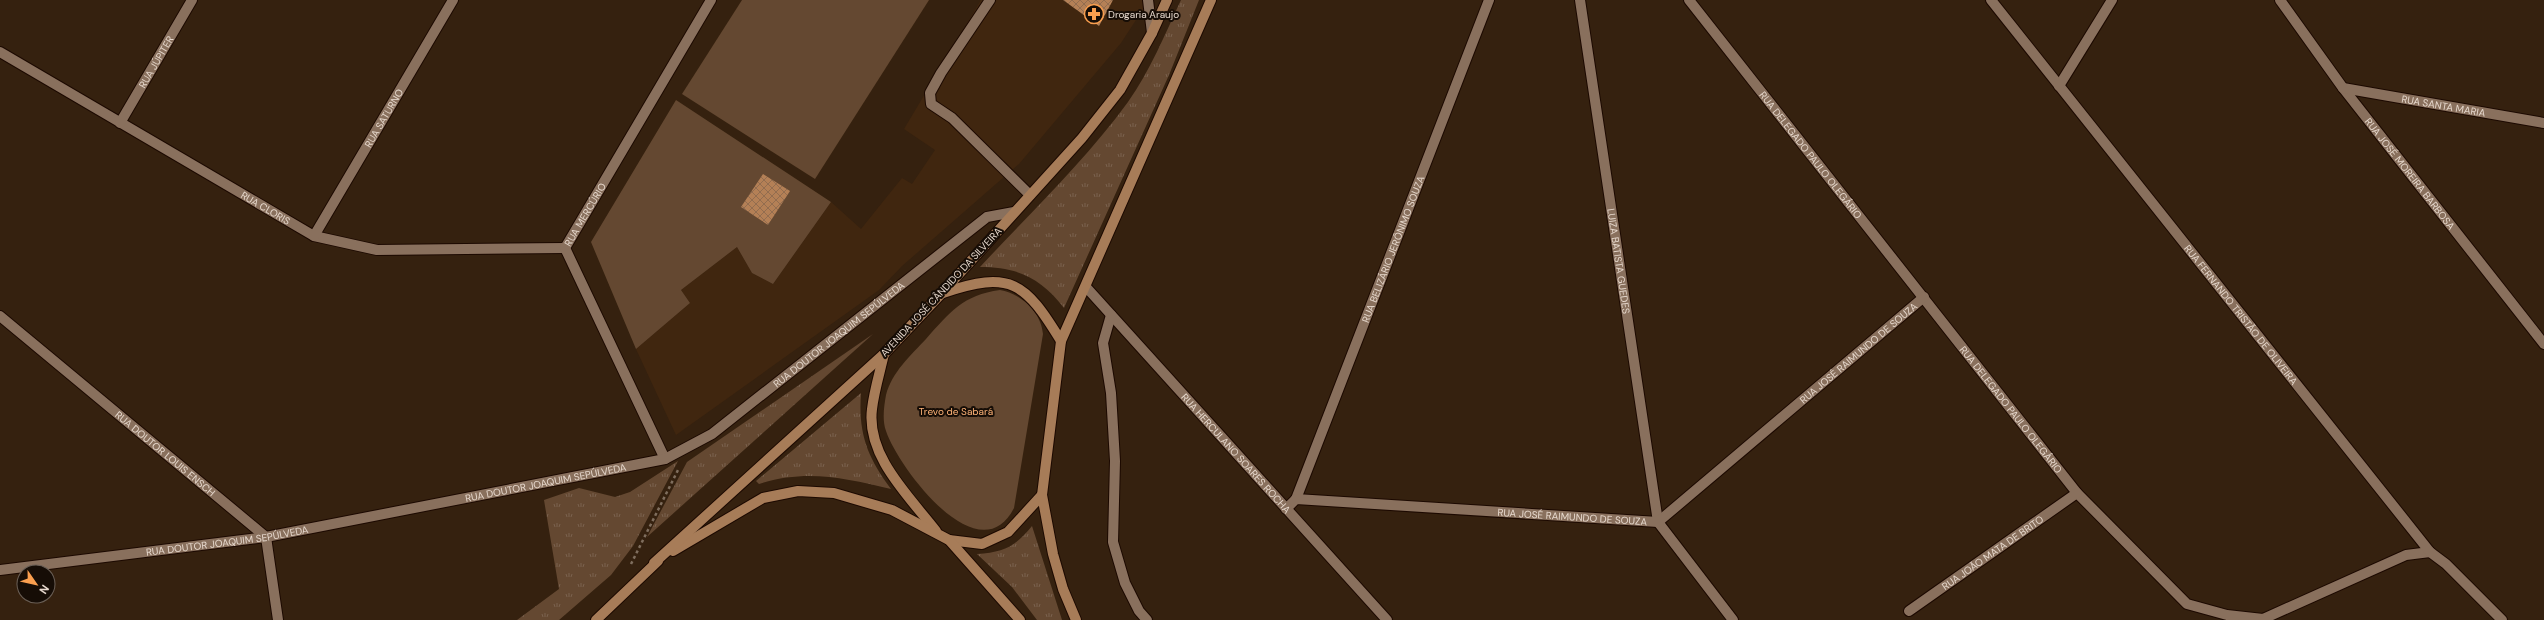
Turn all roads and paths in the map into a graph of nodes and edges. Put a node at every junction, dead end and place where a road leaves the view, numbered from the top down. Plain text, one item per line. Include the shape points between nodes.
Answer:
1 (192, 0) edge
2 (453, 0) edge
3 (711, 0) edge
4 (990, 0) edge
5 (1148, 0) edge
6 (1167, 0) edge
7 (1211, 0) edge
8 (1489, 0) edge
9 (1580, 0) edge
10 (1689, 0) edge
11 (1991, 0) edge
12 (2112, 0) edge
13 (2280, 0) edge
14 (1152, 33) junction
15 (0, 52) edge
16 (2059, 86) junction
17 (2343, 88) junction
18 (120, 123) junction
19 (2544, 123) edge
20 (1030, 195) junction
21 (1014, 212) junction
22 (314, 236) junction
23 (565, 248) junction
24 (1086, 287) junction
25 (941, 294) junction
26 (1924, 296) junction
27 (1111, 315) junction
28 (0, 316) edge
29 (1061, 341) junction
30 (2544, 344) edge
31 (884, 354) junction
32 (691, 444) junction
33 (665, 459) junction
34 (2076, 493) junction
35 (1042, 495) junction
36 (1296, 499) junction
37 (1286, 509) junction
38 (1658, 522) junction
39 (939, 534) junction
40 (266, 538) junction
41 (949, 540) junction
42 (2430, 552) junction
43 (654, 563) junction
44 (630, 565) dead end
45 (0, 570) edge
46 (1909, 611) dead end
47 (278, 620) edge
48 (596, 620) edge
49 (1020, 620) edge
50 (1076, 620) edge
51 (1147, 620) edge
52 (1387, 620) edge
53 (1733, 620) edge
54 (2502, 620) edge

1 - 18 street, RUA JÚPITER
2 - 22 street, RUA SATURNO
3 - 23 street, RUA MERCÚRIO
4 - 20 street via 941,73 930,94 931,104 952,118
5 - 14 street
6 - 14 main road, AVENIDA JOSÉ CÂNDIDO DA SILVEIRA
7 - 24 main road
8 - 36 street, RUA BELIZÁRIO JERÔNIMO SOUZA
9 - 38 street, LUIZA BATISTA GUEDES
10 - 26 street, RUA DELEGADO PAULO OLEGÁRIO
11 - 16 street, RUA FERNANDO TRISTÃO DE OLIVEIRA
12 - 16 street
13 - 17 street, RUA JOSÉ MOREIRA BARBOSA
14 - 20 main road, AVENIDA JOSÉ CÂNDIDO DA SILVEIRA via 1120,90 1082,138
15 - 18 street, RUA CLORIS
16 - 42 street, RUA FERNANDO TRISTÃO DE OLIVEIRA
17 - 19 street, RUA SANTA MARIA
17 - 30 street, RUA JOSÉ MOREIRA BARBOSA
18 - 22 street, RUA CLORIS
20 - 21 main road, AVENIDA JOSÉ CÂNDIDO DA SILVEIRA
21 - 25 main road, AVENIDA JOSÉ CÂNDIDO DA SILVEIRA
21 - 32 street, RUA DOUTOR JOAQUIM SEPÚLVEDA via 987,217 712,434
22 - 23 street, RUA CLORIS via 377,250
23 - 33 street, RUA MERCÚRIO
24 - 27 street, RUA HERCULANO SOARES ROCHA
24 - 29 main road
25 - 29 main road via 974,282 1003,282 1025,292 1043,312
25 - 31 main road, AVENIDA JOSÉ CÂNDIDO DA SILVEIRA
26 - 34 street, RUA DELEGADO PAULO OLEGÁRIO
26 - 38 street, RUA JOSÉ RAIMUNDO DE SOUZA
27 - 37 street, RUA HERCULANO SOARES ROCHA
27 - 51 street via 1103,343 1111,393 1115,461 1113,542 1125,583
28 - 40 street, RUA DOUTOR LOUIS ENSCH
29 - 35 main road
31 - 39 main road via 872,410 874,441 888,467
31 - 43 main road, AVENIDA JOSÉ CÂNDIDO DA SILVEIRA
32 - 33 street, RUA DOUTOR JOAQUIM SEPÚLVEDA
32 - 44 path
33 - 40 street, RUA DOUTOR JOAQUIM SEPÚLVEDA
34 - 42 street, RUA DELEGADO PAULO OLEGÁRIO via 2187,604 2227,615 2263,619 2406,555
34 - 46 street, RUA JOÃO MATA DE BRITO
35 - 41 main road via 1008,532 982,544
35 - 50 main road via 1053,554 1063,589
36 - 37 street
36 - 38 street, RUA JOSÉ RAIMUNDO DE SOUZA
37 - 52 street, RUA HERCULANO SOARES ROCHA
38 - 53 street
39 - 41 main road
39 - 43 main road via 892,510 834,493 798,491 763,498
40 - 45 street, RUA DOUTOR JOAQUIM SEPÚLVEDA
40 - 47 street
41 - 49 main road
42 - 54 street, RUA FERNANDO TRISTÃO DE OLIVEIRA via 2446,564
43 - 48 main road

